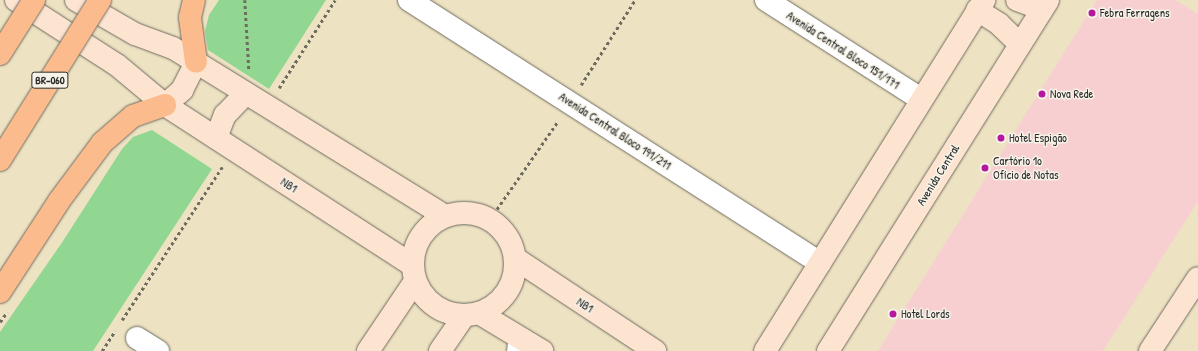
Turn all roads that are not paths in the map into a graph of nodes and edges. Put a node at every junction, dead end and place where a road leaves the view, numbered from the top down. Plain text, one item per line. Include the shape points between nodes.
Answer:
1 (16, 0) edge
2 (34, 0) edge
3 (76, 0) edge
4 (100, 0) edge
5 (194, 0) edge
6 (409, 0) edge
7 (766, 0) edge
8 (1017, 0) edge
9 (980, 5) edge
10 (1045, 5) edge
11 (1020, 44) junction
12 (0, 54) edge
13 (196, 62) junction
14 (248, 84) junction
15 (921, 99) junction
16 (165, 105) junction
17 (216, 138) junction
18 (0, 160) edge
19 (445, 216) junction
20 (516, 259) junction
21 (820, 263) junction
22 (414, 273) junction
23 (1198, 278) edge
24 (4, 301) edge
25 (472, 314) junction
26 (137, 338) dead end
27 (514, 343) edge
28 (158, 351) edge
29 (368, 351) edge
30 (440, 351) edge
31 (542, 351) edge
32 (655, 351) edge
33 (765, 351) edge
34 (828, 351) edge
35 (1150, 351) edge

1 - 16 street, NB1 via 117,64
2 - 12 highway, bridge
3 - 13 street via 135,34 173,48
4 - 18 highway, BR-060, bridge
5 - 13 highway via 190,18
6 - 21 street, Avenida Central Bloco 191/211
7 - 15 street, Avenida Central Bloco 151/171
8 - 10 street
9 - 11 street
9 - 15 street
10 - 11 street, Avenida Central
11 - 34 street, Avenida Central
13 - 14 street
13 - 16 street via 182,90
14 - 17 street via 225,115
14 - 19 street via 271,108
15 - 21 street
16 - 17 street, NB1
16 - 24 highway via 133,116 102,143 59,201
17 - 22 street, NB1
19 - 20 street via 460,213 476,214 490,219 502,230 511,244
19 - 22 street via 423,234 415,247
20 - 25 street via 514,276 507,293 495,305
20 - 32 street, NB1
21 - 33 street
22 - 25 street via 423,296 434,306 448,313
22 - 29 street
23 - 35 street
25 - 27 street
25 - 30 street
26 - 28 street
27 - 31 street

